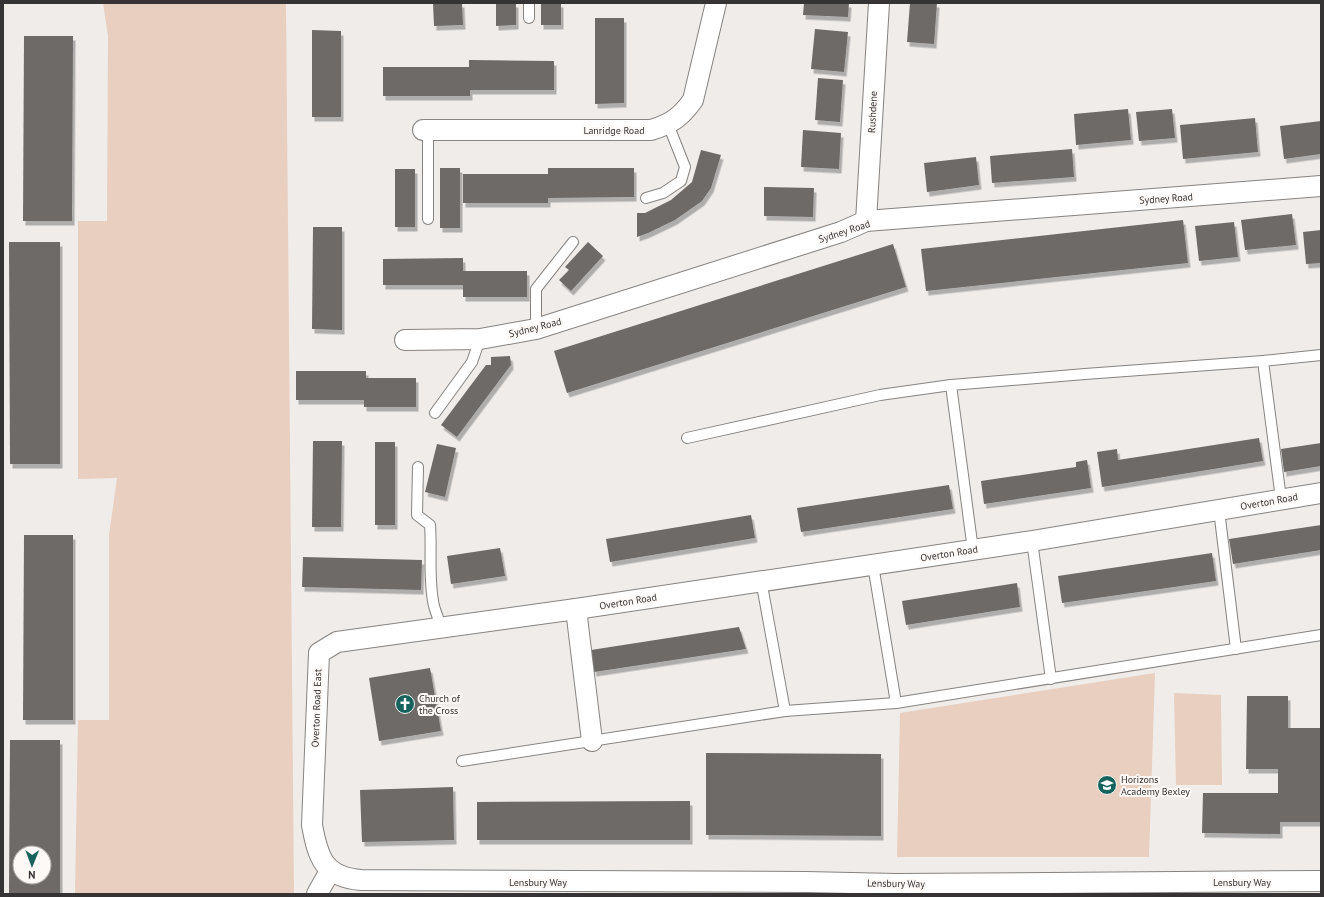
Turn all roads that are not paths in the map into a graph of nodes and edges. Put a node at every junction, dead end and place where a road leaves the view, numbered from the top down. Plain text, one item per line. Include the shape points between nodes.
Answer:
1 (529, 3) edge
2 (716, 3) edge
3 (879, 3) edge
4 (529, 18) dead end
5 (668, 124) junction
6 (425, 130) joint
7 (1321, 186) edge
8 (646, 198) dead end
9 (428, 219) dead end
10 (866, 221) junction
11 (573, 242) dead end
12 (536, 329) junction
13 (480, 339) junction
14 (405, 340) dead end
15 (1321, 355) edge
16 (1263, 361) junction
17 (951, 386) junction
18 (435, 413) dead end
19 (687, 438) dead end
20 (418, 467) dead end
21 (1321, 493) edge
22 (1281, 498) junction
23 (1219, 510) junction
24 (1032, 541) junction
25 (973, 550) junction
26 (873, 565) junction
27 (761, 580) junction
28 (576, 608) junction
29 (474, 622) joint
30 (441, 627) junction
31 (1321, 635) edge
32 (1236, 649) junction
33 (1050, 679) junction
34 (896, 703) junction
35 (785, 711) junction
36 (592, 741) junction
37 (462, 761) dead end
38 (330, 871) junction
39 (1321, 881) edge
40 (448, 888) edge
41 (628, 888) edge
42 (806, 888) edge
43 (1163, 888) edge
44 (985, 889) edge
45 (317, 894) edge

1 - 4 lane
2 - 5 street, Lanridge Road via 693,100 685,111
3 - 10 street, Rushdene
5 - 6 street, Lanridge Road via 651,130
5 - 8 lane via 685,167 681,181 663,193
6 - 9 lane
7 - 10 street, Sydney Road
10 - 12 street, Sydney Road via 841,232
11 - 12 lane via 536,289
12 - 13 street, Sydney Road
13 - 14 street, Sydney Road
13 - 18 lane via 472,362
15 - 16 lane
16 - 17 lane
16 - 22 lane
17 - 19 lane via 880,395
17 - 25 lane
20 - 30 lane via 417,515 430,525 431,580 434,606
21 - 22 street, Overton Road
22 - 23 street, Overton Road
23 - 24 street, Overton Road
23 - 32 lane
24 - 25 street, Overton Road
24 - 33 lane
25 - 26 street, Overton Road
26 - 27 street, Overton Road
26 - 34 lane
27 - 28 street, Overton Road
27 - 35 lane
28 - 29 street, Overton Road
28 - 36 street
29 - 30 street, Overton Road East
30 - 38 street, Overton Road East via 337,642 319,654 312,825 316,847
31 - 32 lane
32 - 33 lane
33 - 34 lane
34 - 35 lane
35 - 36 lane
36 - 37 lane
38 - 40 street, Lensbury Way via 350,879
38 - 45 street
39 - 43 street, Lensbury Way
40 - 41 street, Lensbury Way
41 - 42 street, Lensbury Way
42 - 44 street, Lensbury Way
43 - 44 street, Lensbury Way

